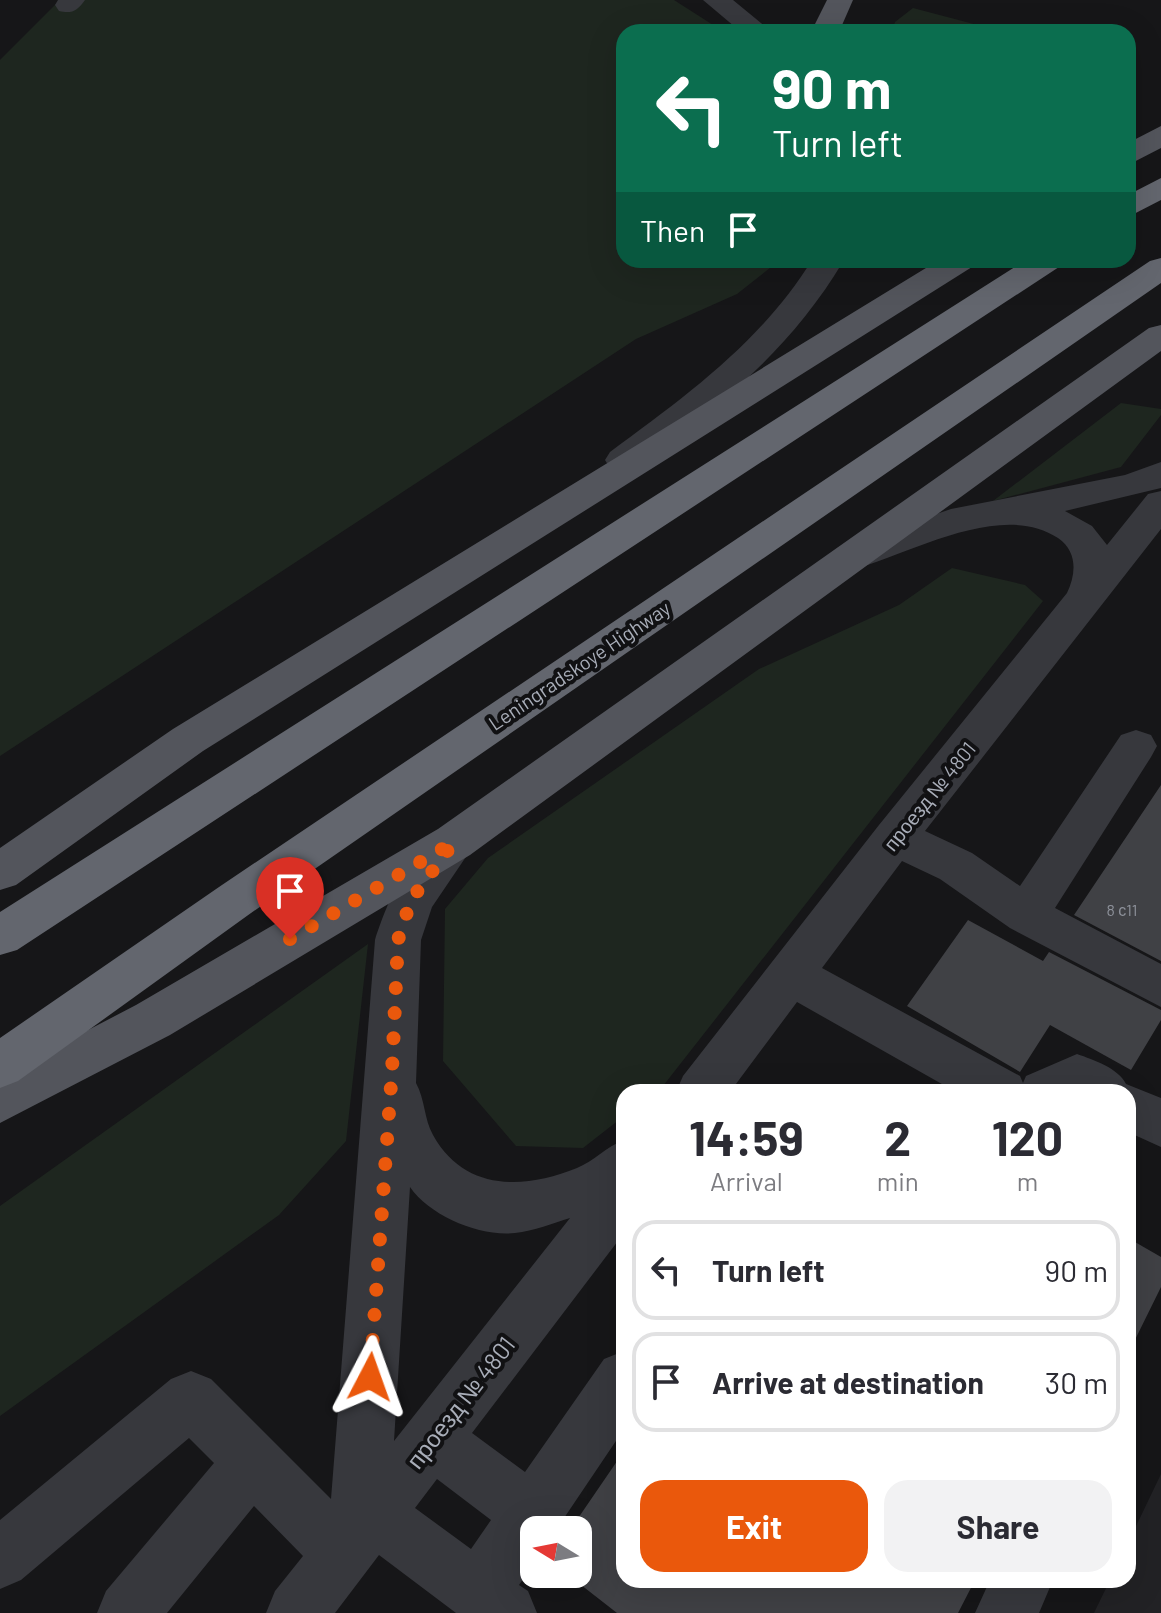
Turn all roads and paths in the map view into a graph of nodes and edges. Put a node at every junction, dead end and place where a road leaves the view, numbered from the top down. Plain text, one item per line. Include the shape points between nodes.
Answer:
1 (716, 0) edge
2 (840, 0) edge
3 (748, 24) edge
4 (829, 24) edge
5 (1161, 118) edge
6 (1136, 126) edge
7 (1161, 135) edge
8 (1136, 151) edge
9 (1161, 187) edge
10 (1136, 203) edge
11 (823, 268) edge
12 (948, 268) edge
13 (1036, 268) edge
14 (1161, 268) edge
15 (1161, 335) edge
16 (1161, 474) edge
17 (1161, 503) edge
18 (1001, 512) junction
19 (535, 526) junction
20 (851, 557) junction
21 (1083, 603) junction
22 (1136, 746) dead end
23 (895, 837) junction
24 (454, 842) junction
25 (0, 872) edge
26 (1026, 915) junction
27 (0, 936) edge
28 (790, 974) junction
29 (1161, 987) edge
30 (0, 1066) edge
31 (392, 1071) junction
32 (707, 1084) edge
33 (988, 1084) edge
34 (1060, 1084) edge
35 (1090, 1084) edge
36 (0, 1101) edge
37 (1136, 1110) edge
38 (1161, 1124) edge
39 (616, 1170) edge
40 (616, 1201) edge
41 (616, 1391) edge
42 (432, 1438) junction
43 (251, 1464) junction
44 (531, 1514) junction
45 (358, 1534) junction
46 (0, 1559) edge
47 (1019, 1588) edge
48 (492, 1602) edge
49 (128, 1613) edge
50 (297, 1613) edge
51 (1006, 1613) edge

1 - 3 street
2 - 4 main road
5 - 6 main road
7 - 8 main road
9 - 10 highway
11 - 19 street via 785,327 734,377
12 - 19 main road
13 - 27 highway
14 - 30 highway, Leningradskoye Highway
15 - 20 main road
16 - 18 street via 1133,485
17 - 21 street, проезд № 4801
18 - 20 street via 951,522
18 - 21 street via 1044,516 1065,523 1084,539 1094,573
19 - 25 main road via 188,740
20 - 24 main road
21 - 23 street, проезд № 4801
22 - 26 street
23 - 26 street via 956,866
23 - 28 street, проезд № 4801
24 - 31 street via 411,900 398,940
24 - 36 main road via 153,1020
26 - 29 street
28 - 32 street, проезд № 4801
28 - 33 street
31 - 39 street via 408,1142 436,1181 471,1203 514,1209 593,1188
31 - 45 street
34 - 35 street via 1077,1076
37 - 38 street
40 - 42 street, проезд № 4801
41 - 44 street
42 - 44 street
42 - 45 street, проезд № 4801
43 - 45 street
43 - 46 street via 191,1399
43 - 49 street
44 - 48 street
45 - 48 street
45 - 50 street, проезд № 4801
47 - 51 street

